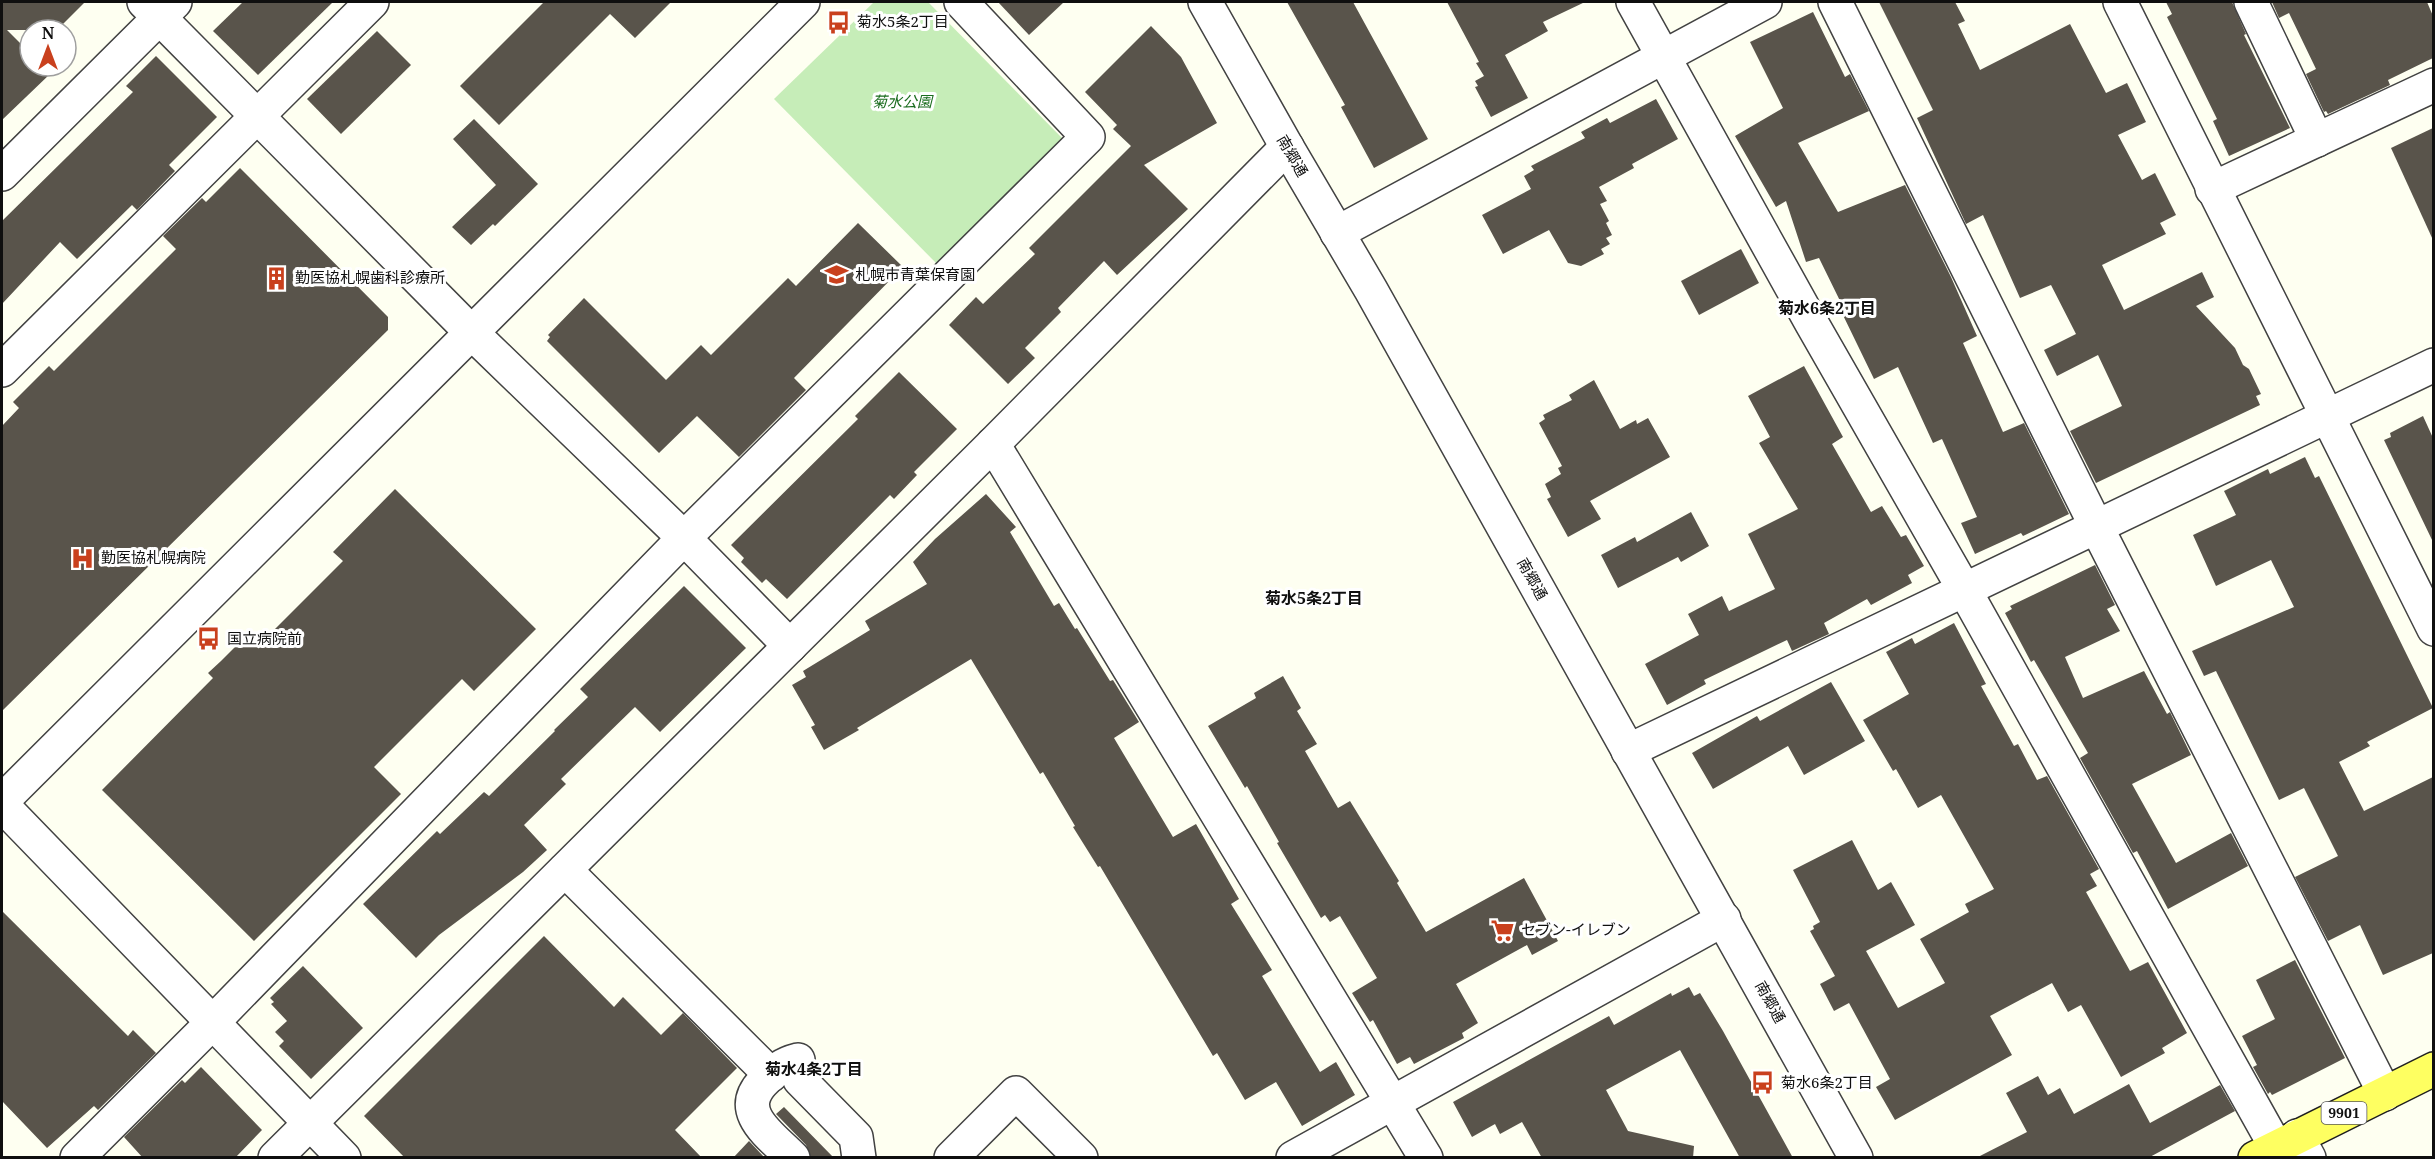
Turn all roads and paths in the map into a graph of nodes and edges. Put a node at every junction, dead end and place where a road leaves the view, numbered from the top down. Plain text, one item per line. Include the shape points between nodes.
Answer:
1 (372, 2) edge
2 (803, 2) edge
3 (961, 2) edge
4 (1205, 2) edge
5 (1633, 2) edge
6 (1765, 2) edge
7 (1834, 2) edge
8 (2120, 2) edge
9 (2251, 2) edge
10 (160, 7) edge
11 (1663, 56) junction
12 (2433, 85) edge
13 (258, 116) junction
14 (2317, 140) junction
15 (1287, 147) junction
16 (2, 174) edge
17 (2212, 189) junction
18 (1337, 232) junction
19 (471, 332) junction
20 (2433, 365) edge
21 (2, 370) edge
22 (2326, 418) junction
23 (993, 444) junction
24 (2096, 526) junction
25 (684, 538) junction
26 (1965, 591) junction
27 (2433, 629) edge
28 (790, 645) junction
29 (1628, 751) junction
30 (2, 803) edge
31 (565, 870) junction
32 (1724, 919) junction
33 (213, 1022) junction
34 (2433, 1069) edge
35 (771, 1075) junction
36 (2385, 1094) junction
37 (1393, 1103) junction
38 (310, 1122) junction
39 (2284, 1149) edge
40 (77, 1158) edge
41 (275, 1158) edge
42 (344, 1158) edge
43 (794, 1158) edge
44 (859, 1158) edge
45 (951, 1158) edge
46 (1081, 1158) edge
47 (1293, 1158) edge
48 (1426, 1158) edge
49 (1856, 1158) edge

1 - 13 street
2 - 19 street
3 - 25 street via 1088,137
4 - 15 street, 南郷通
5 - 11 street
6 - 11 street
7 - 24 street
8 - 17 street
9 - 14 street
10 - 13 street
10 - 16 street
11 - 18 street
11 - 26 street
12 - 14 street
13 - 19 street
13 - 21 street
14 - 17 street
15 - 18 street, 南郷通
15 - 23 street
17 - 22 street
18 - 29 street, 南郷通
19 - 25 street
19 - 30 street
20 - 22 street
22 - 24 street
22 - 27 street
23 - 28 street
23 - 37 street
24 - 26 street
24 - 36 street
25 - 28 street
25 - 33 street
26 - 29 street
26 - 39 street
28 - 31 street
29 - 32 street, 南郷通
30 - 33 street
31 - 35 street
31 - 38 street
32 - 37 street
32 - 49 street, 南郷通
33 - 38 street
33 - 40 street
34 - 36 main road, 9901
35 - 43 street via 756,1090 752,1110 755,1119
35 - 44 street via 783,1064 798,1060 800,1080 856,1137
36 - 39 main road, 9901
37 - 47 street
37 - 48 street
38 - 41 street
38 - 42 street
45 - 46 street via 1016,1093

